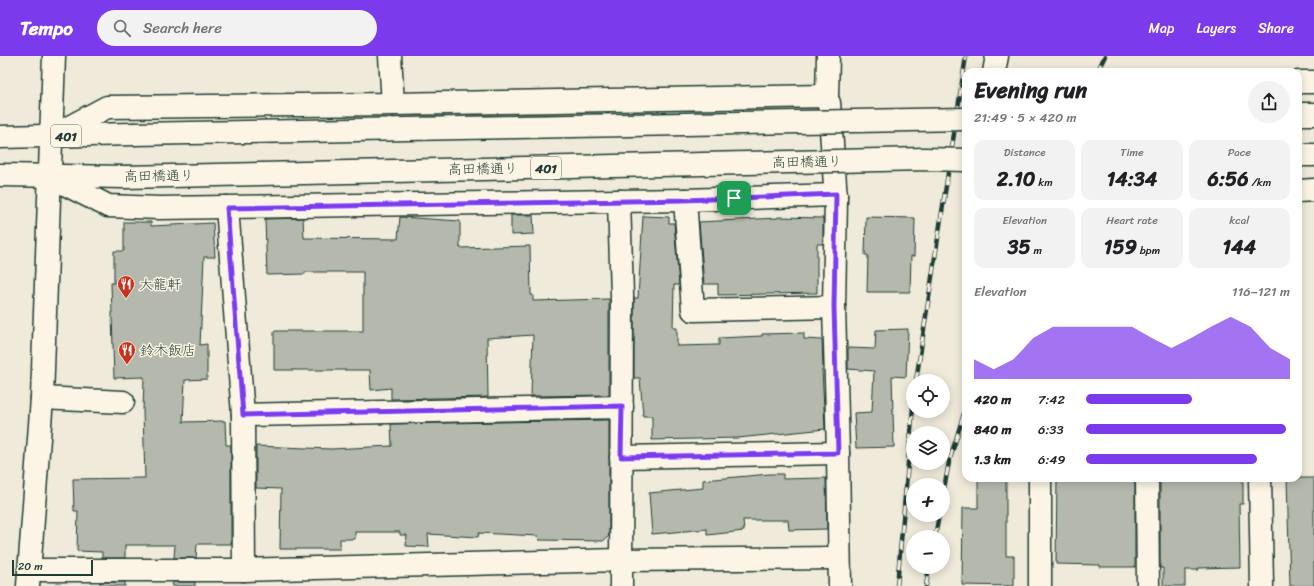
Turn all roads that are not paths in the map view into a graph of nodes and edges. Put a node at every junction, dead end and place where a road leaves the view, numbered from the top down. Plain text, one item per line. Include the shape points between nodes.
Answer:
1 (54, 56) edge
2 (390, 56) edge
3 (828, 56) edge
4 (997, 56) edge
5 (995, 68) edge
6 (1302, 82) edge
7 (1314, 82) edge
8 (827, 96) junction
9 (392, 104) junction
10 (1302, 114) edge
11 (1314, 114) edge
12 (962, 118) edge
13 (0, 137) edge
14 (51, 137) junction
15 (1302, 155) edge
16 (1314, 155) edge
17 (962, 160) edge
18 (0, 175) edge
19 (49, 176) junction
20 (1314, 190) edge
21 (1302, 191) edge
22 (836, 194) junction
23 (685, 200) junction
24 (619, 201) junction
25 (227, 208) junction
26 (834, 307) junction
27 (42, 398) junction
28 (123, 402) dead end
29 (622, 406) junction
30 (243, 415) junction
31 (838, 453) junction
32 (621, 457) junction
33 (1040, 482) edge
34 (1147, 482) edge
35 (1260, 482) edge
36 (839, 558) junction
37 (620, 560) junction
38 (244, 570) junction
39 (29, 578) edge
40 (621, 586) edge
41 (840, 586) edge
42 (1040, 586) edge
43 (1148, 586) edge
44 (1262, 586) edge

1 - 14 main road
2 - 9 main road
3 - 8 main road
4 - 5 main road
6 - 7 main road
8 - 9 main road
8 - 22 main road
9 - 14 main road via 107,107
10 - 11 main road
12 - 14 main road, 401, bridge
13 - 14 main road, 401
14 - 19 main road
15 - 16 main road
17 - 19 main road, 高田橋通り / 401, bridge via 125,177
18 - 19 main road, 高田橋通り / 401
19 - 25 main road via 108,206
19 - 27 main road
20 - 21 main road
22 - 23 main road
22 - 26 main road
23 - 24 main road
23 - 26 main road via 693,310
24 - 25 main road
24 - 29 main road
25 - 30 main road
26 - 31 main road
27 - 28 main road
27 - 39 main road
29 - 30 main road
29 - 32 main road
30 - 38 main road
31 - 32 main road
31 - 36 main road
32 - 37 main road
33 - 42 main road
34 - 43 main road
35 - 44 main road
36 - 37 main road
36 - 41 main road
37 - 38 main road
37 - 40 main road
38 - 39 main road

